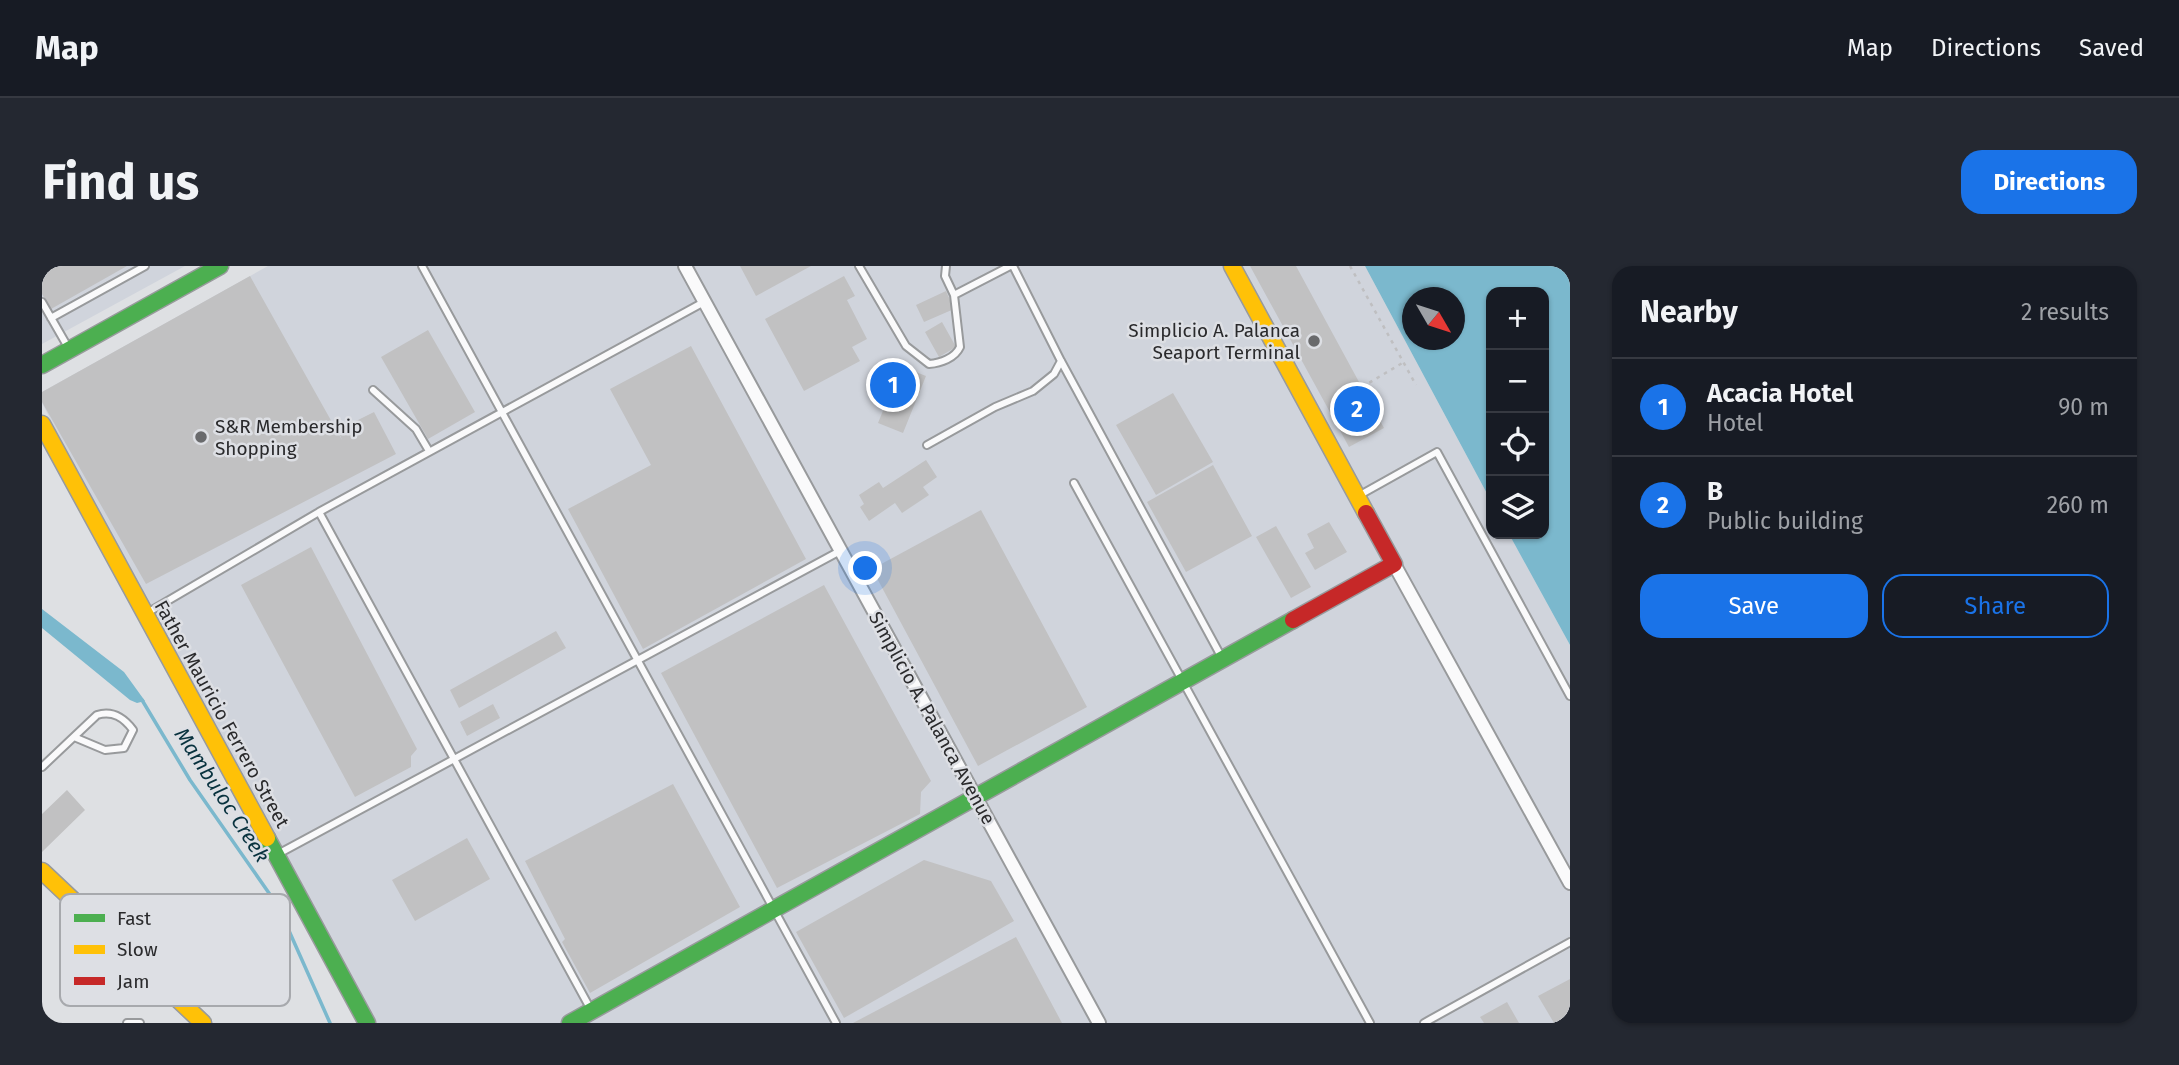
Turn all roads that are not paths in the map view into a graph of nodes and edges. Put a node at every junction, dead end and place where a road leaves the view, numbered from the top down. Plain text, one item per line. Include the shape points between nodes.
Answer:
1 (145, 266) edge
2 (220, 266) edge
3 (422, 266) edge
4 (685, 266) edge
5 (859, 266) edge
6 (946, 266) edge
7 (1011, 266) edge
8 (1232, 266) edge
9 (954, 295) junction
10 (42, 302) edge
11 (704, 302) junction
12 (51, 318) junction
13 (69, 350) junction
14 (1061, 361) junction
15 (42, 365) edge
16 (373, 390) dead end
17 (500, 411) junction
18 (42, 424) edge
19 (928, 445) dead end
20 (429, 451) junction
21 (1074, 483) dead end
22 (1357, 496) junction
23 (319, 512) junction
24 (841, 551) junction
25 (1394, 564) junction
26 (144, 615) junction
27 (637, 660) junction
28 (1223, 660) junction
29 (1181, 683) junction
30 (1570, 695) edge
31 (74, 737) junction
32 (454, 759) junction
33 (42, 767) edge
34 (975, 797) junction
35 (276, 855) junction
36 (42, 871) edge
37 (1570, 883) edge
38 (66, 894) edge
39 (773, 908) junction
40 (1570, 942) edge
41 (185, 1006) edge
42 (591, 1011) junction
43 (127, 1023) edge
44 (140, 1023) edge
45 (203, 1023) edge
46 (367, 1023) edge
47 (570, 1023) edge
48 (836, 1023) edge
49 (1099, 1023) edge
50 (1370, 1023) edge
51 (1424, 1023) edge

1 - 12 lane
2 - 13 street
3 - 17 lane
4 - 11 street, Simplicio A. Palanca Avenue
5 - 9 lane via 906,346 929,364 958,353
6 - 9 lane via 945,276
7 - 9 lane
7 - 14 lane
8 - 22 street
10 - 12 lane
11 - 17 lane
11 - 24 street, Simplicio A. Palanca Avenue
12 - 13 lane
13 - 15 street
14 - 19 lane via 1040,386
14 - 28 lane
16 - 20 lane via 416,429
17 - 20 lane
17 - 27 lane
18 - 26 street, Father Mauricio Ferrero Street
20 - 23 lane
21 - 29 lane
22 - 25 street
22 - 30 lane via 1437,452
23 - 26 lane
23 - 32 lane
24 - 27 lane
24 - 34 street, Simplicio A. Palanca Avenue
25 - 28 street
25 - 37 street
26 - 35 street, Father Mauricio Ferrero Street
27 - 32 lane
27 - 39 lane
28 - 29 street
29 - 34 street
29 - 50 lane
31 - 31 lane via 101,713 120,717 133,730 124,748 111,751
31 - 33 lane
32 - 35 lane
32 - 42 lane
34 - 39 street
34 - 49 street, Simplicio A. Palanca Avenue
35 - 46 street, Father Mauricio Ferrero Street
36 - 38 street
39 - 42 street
39 - 48 lane
40 - 51 lane
41 - 45 street
42 - 47 street
43 - 44 lane

